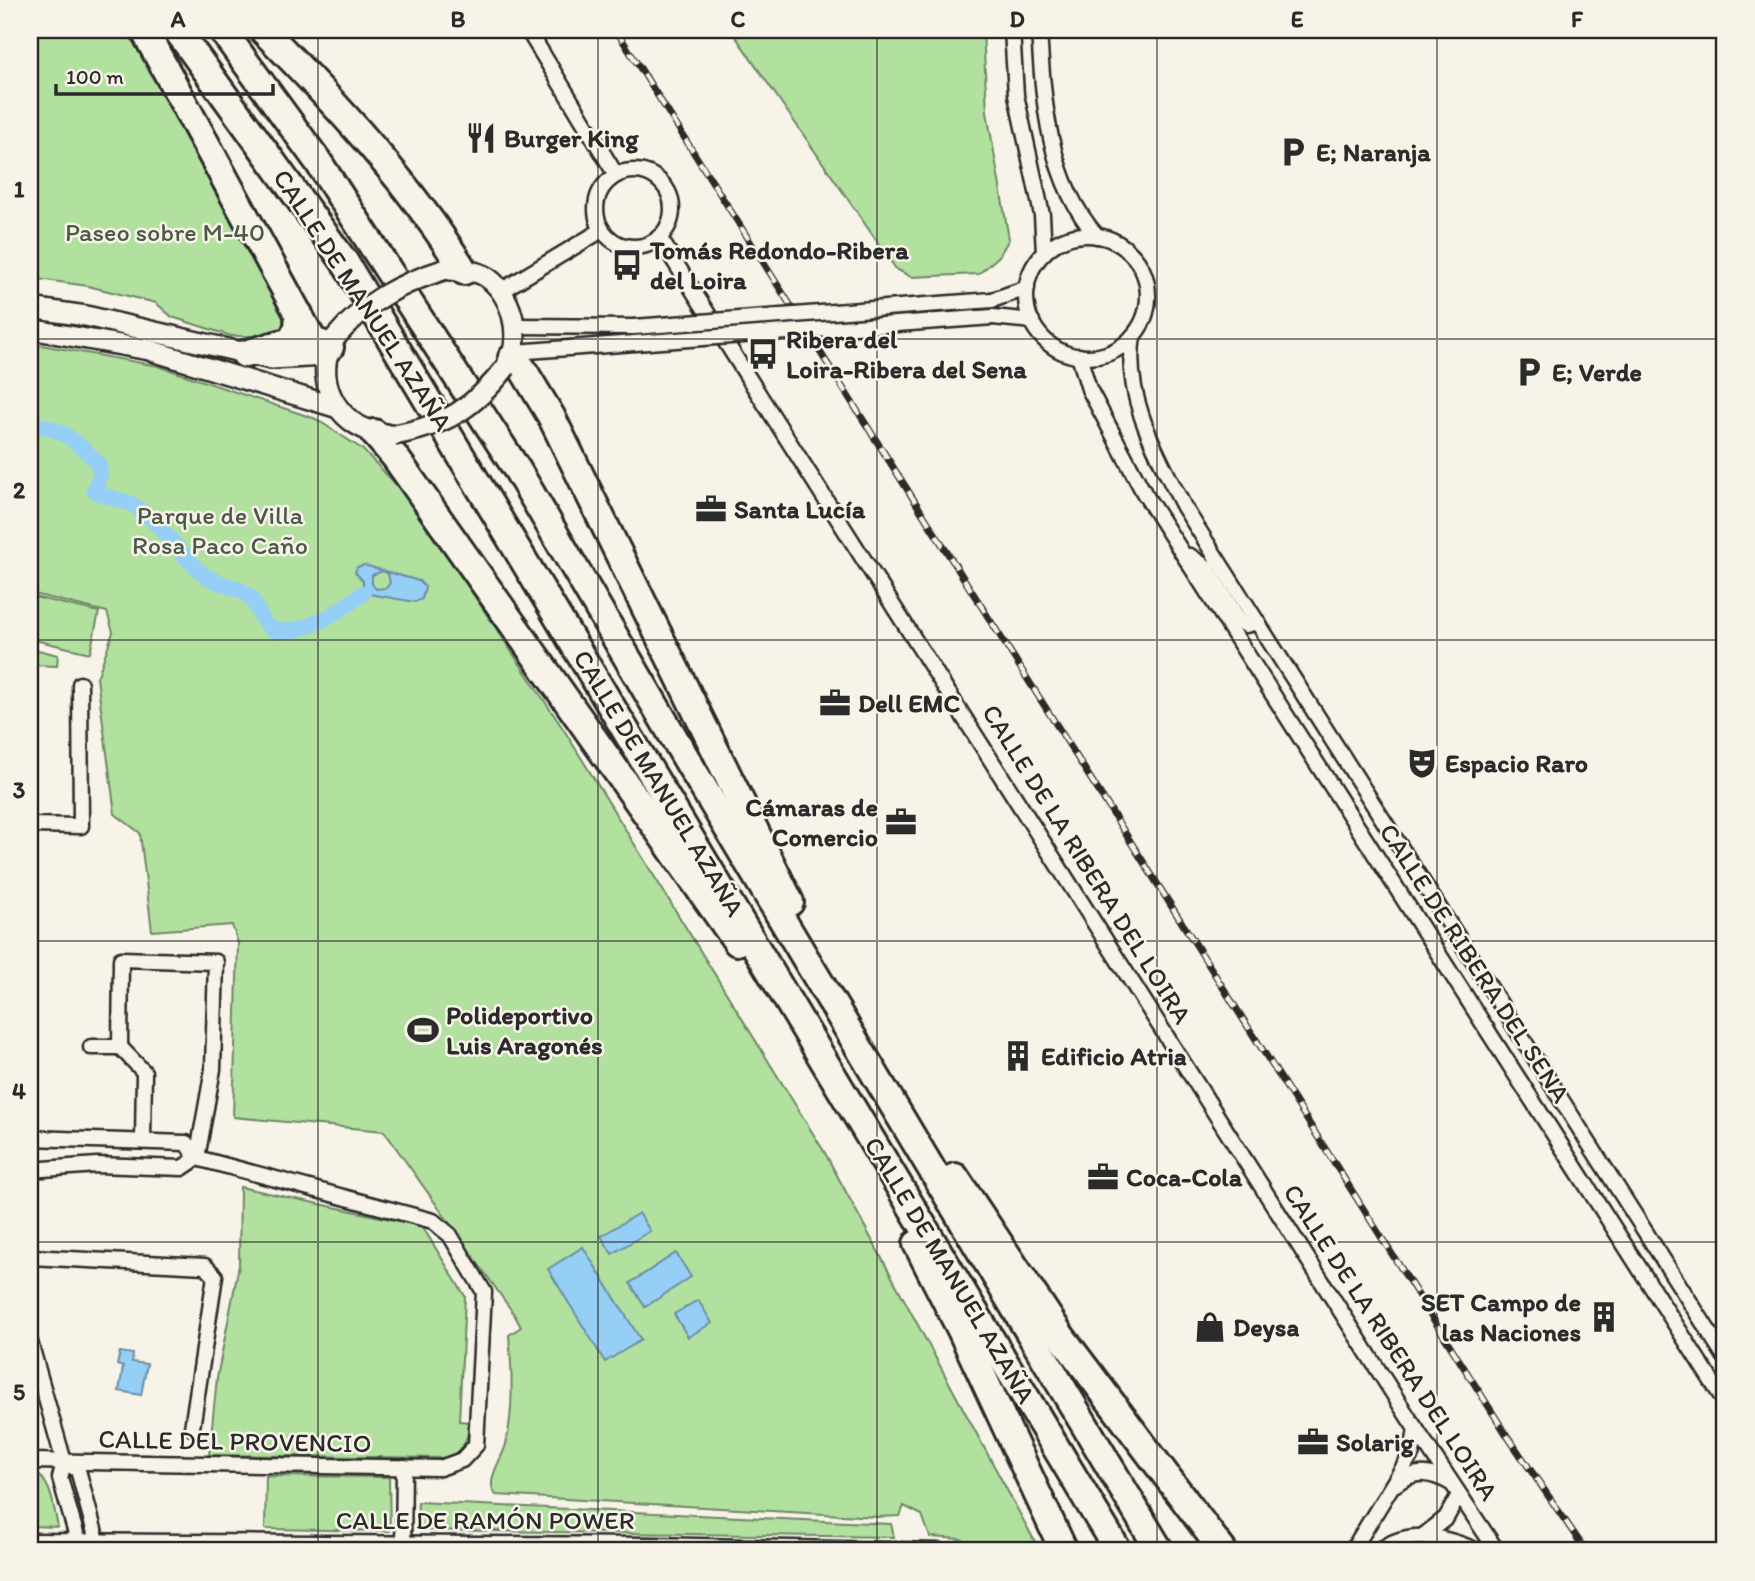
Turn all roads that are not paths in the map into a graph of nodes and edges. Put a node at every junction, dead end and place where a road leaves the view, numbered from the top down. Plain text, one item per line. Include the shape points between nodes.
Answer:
1 (144, 30) edge
2 (177, 30) edge
3 (222, 30) edge
4 (263, 30) edge
5 (272, 30) edge
6 (528, 30) edge
7 (1012, 30) edge
8 (1040, 30) edge
9 (339, 108) junction
10 (616, 174) junction
11 (601, 230) junction
12 (1097, 236) junction
13 (659, 237) junction
14 (1044, 253) junction
15 (454, 271) junction
16 (1027, 288) junction
17 (499, 292) junction
18 (30, 308) edge
19 (299, 314) junction
20 (1032, 321) junction
21 (516, 326) junction
22 (30, 329) edge
23 (1133, 336) junction
24 (330, 347) junction
25 (245, 354) junction
26 (1079, 356) junction
27 (511, 359) junction
28 (335, 407) junction
29 (384, 434) junction
30 (1183, 551) junction
31 (1258, 622) junction
32 (80, 684) dead end
33 (30, 825) edge
34 (803, 1023) junction
35 (91, 1047) dead end
36 (120, 1047) junction
37 (870, 1066) junction
38 (30, 1139) edge
39 (143, 1141) junction
40 (197, 1158) junction
41 (30, 1170) edge
42 (30, 1258) edge
43 (30, 1342) edge
44 (1725, 1357) edge
45 (1725, 1402) edge
46 (192, 1428) dead end
47 (1416, 1429) junction
48 (30, 1461) edge
49 (64, 1462) junction
50 (404, 1467) junction
51 (1455, 1490) junction
52 (1388, 1493) junction
53 (1423, 1536) junction
54 (30, 1541) edge
55 (80, 1546) edge
56 (99, 1546) edge
57 (403, 1548) edge
58 (902, 1550) edge
59 (940, 1551) edge
60 (1064, 1551) edge
61 (1118, 1551) edge
62 (1160, 1551) edge
63 (1223, 1551) edge
64 (1352, 1551) edge
65 (1379, 1551) edge
66 (1477, 1551) edge
67 (1497, 1551) edge

1 - 19 highway
2 - 34 highway, CALLE DE MANUEL AZAÑA via 344,261
3 - 37 highway, CALLE DE MANUEL AZAÑA via 317,160 519,471
4 - 9 highway
5 - 9 street
6 - 10 street
7 - 14 street via 1016,95 1042,215
8 - 12 street via 1047,112 1059,171 1083,221
9 - 15 highway via 447,244
10 - 11 street via 597,199
10 - 13 street via 649,173 666,187 672,208
11 - 13 street via 628,246
11 - 17 street
12 - 14 street via 1063,240
12 - 23 street via 1123,247 1143,270 1147,308
13 - 47 street, CALLE DE LA RIBERA DEL LOIRA
14 - 16 street
15 - 17 main road via 484,275
15 - 24 main road, bridge via 383,293 352,317
16 - 20 street
16 - 21 street, bridge via 992,300 634,327
17 - 21 main road
18 - 25 main road via 86,316
19 - 24 highway via 313,341
19 - 25 highway via 291,341
20 - 26 street via 1056,348
20 - 27 street, bridge via 993,317 635,343
21 - 27 main road
22 - 28 main road via 149,350
23 - 26 street via 1109,353
23 - 31 street, CALLE DE RIBERA DEL SENA via 1132,386 1163,466
24 - 25 main road via 295,360
24 - 28 main road via 325,383
26 - 30 street, CALLE DE RIBERA DEL SENA via 1089,389 1115,441
27 - 29 main road, bridge via 486,393 459,414 425,429
27 - 37 highway via 522,368 551,416
28 - 29 main road via 354,424
29 - 34 highway via 395,457 733,937
30 - 31 street, CALLE DE RIBERA DEL SENA via 1206,568 1239,620 1246,625
30 - 45 street, CALLE DE RIBERA DEL SENA
31 - 44 street, CALLE DE RIBERA DEL SENA
32 - 33 street via 81,826
34 - 60 highway via 961,1330
34 - 61 highway, CALLE DE MANUEL AZAÑA
35 - 36 street
36 - 39 street via 144,1072
36 - 40 street via 121,959 216,962 213,1069
37 - 62 highway, CALLE DE MANUEL AZAÑA
37 - 63 highway via 959,1182 1061,1336
38 - 39 street
39 - 40 street via 187,1143
40 - 41 street via 182,1168 97,1165
40 - 50 street, CALLE DEL PROVENCIO via 433,1221 450,1235 484,1292 476,1446 462,1460 440,1468
42 - 46 street via 205,1266 215,1276
43 - 49 street
47 - 51 street, CALLE DE LA RIBERA DEL LOIRA
47 - 52 street via 1412,1453
48 - 49 street, CALLE DEL PROVENCIO
49 - 50 street, CALLE DEL PROVENCIO
49 - 55 street via 60,1478
49 - 56 street via 78,1470
50 - 57 street
51 - 52 street via 1436,1474 1423,1472 1398,1481
51 - 53 street via 1446,1518
51 - 67 street, CALLE DE LA RIBERA DEL LOIRA
52 - 64 street
53 - 65 street via 1396,1541
53 - 66 street
54 - 55 street, CALLE DE RAMÓN POWER
55 - 56 street, CALLE DE RAMÓN POWER
56 - 57 street, CALLE DE RAMÓN POWER
57 - 58 street, CALLE DE RAMÓN POWER
58 - 59 street, CALLE DE RAMÓN POWER

